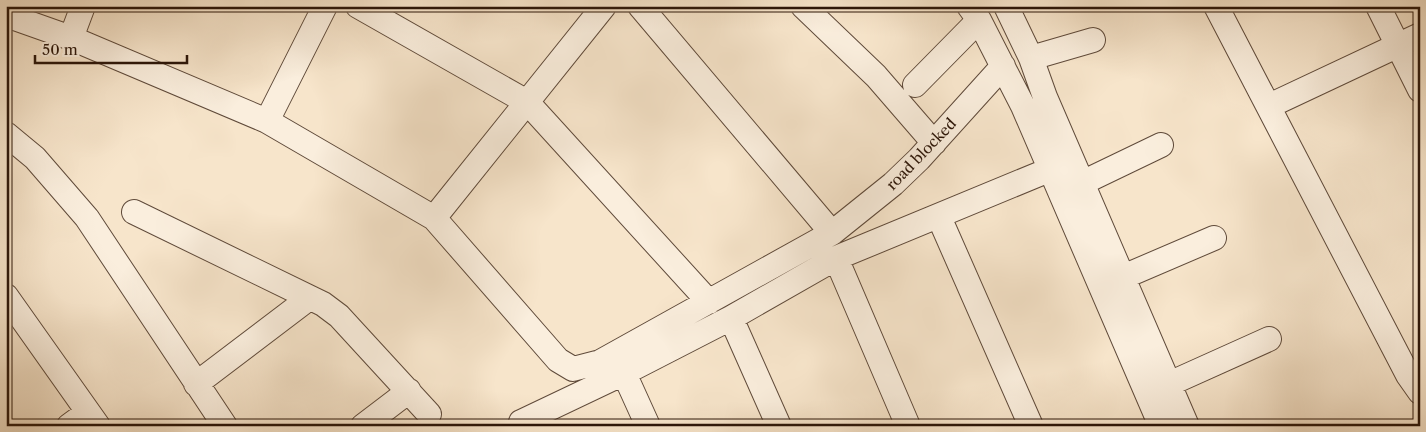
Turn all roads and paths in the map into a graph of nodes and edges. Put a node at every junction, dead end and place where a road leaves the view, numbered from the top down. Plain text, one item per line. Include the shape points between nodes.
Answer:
1 (84, 6) edge
2 (325, 6) edge
3 (358, 6) edge
4 (604, 6) edge
5 (640, 6) edge
6 (803, 6) edge
7 (1006, 6) edge
8 (1216, 6) edge
9 (1378, 6) edge
10 (974, 13) edge
11 (6, 15) edge
12 (1420, 35) edge
13 (71, 38) junction
14 (1092, 40) dead end
15 (1398, 46) junction
16 (1031, 58) junction
17 (1003, 66) junction
18 (915, 85) dead end
19 (1420, 90) edge
20 (1045, 98) junction
21 (527, 102) junction
22 (1023, 106) junction
23 (1270, 106) junction
24 (267, 121) junction
25 (6, 134) edge
26 (934, 143) junction
27 (1161, 145) dead end
28 (1049, 170) junction
29 (1082, 183) junction
30 (134, 212) dead end
31 (434, 218) junction
32 (939, 218) junction
33 (832, 233) junction
34 (1214, 238) dead end
35 (836, 258) junction
36 (1123, 277) junction
37 (6, 296) edge
38 (308, 299) junction
39 (709, 302) junction
40 (731, 318) junction
41 (1148, 336) junction
42 (1269, 339) dead end
43 (1126, 344) junction
44 (624, 373) junction
45 (196, 384) junction
46 (1169, 384) junction
47 (409, 391) junction
48 (1420, 392) edge
49 (429, 414) dead end
50 (93, 419) edge
51 (69, 426) edge
52 (225, 426) edge
53 (363, 426) edge
54 (523, 426) edge
55 (648, 426) edge
56 (779, 426) edge
57 (908, 426) edge
58 (1031, 426) edge
59 (1161, 426) edge
60 (1187, 426) edge

1 - 13 street
2 - 24 street
3 - 21 street
4 - 21 street
5 - 33 street
6 - 26 street via 876,76
7 - 16 street
8 - 23 street
9 - 15 street
10 - 17 street
10 - 18 street
11 - 13 street, road blocked
12 - 15 street
13 - 24 street, road blocked
14 - 16 street
15 - 19 street
15 - 23 street
16 - 20 street
17 - 22 street
17 - 26 street, road blocked
20 - 22 street
20 - 29 street
21 - 31 street
21 - 39 street
22 - 28 street
23 - 48 street via 1408,375
24 - 31 street, road blocked
25 - 45 street via 35,158 87,218
26 - 33 street, road blocked via 893,184
27 - 29 street
28 - 32 street
28 - 43 street
29 - 36 street
30 - 38 street
31 - 39 street, road blocked via 558,360 573,369 600,362
32 - 35 street
32 - 58 street
33 - 39 street, road blocked
34 - 36 street
35 - 40 street
35 - 57 street
36 - 41 street
37 - 50 street
38 - 45 street
38 - 47 street via 323,304 339,316
40 - 44 street
40 - 56 street
41 - 43 street
41 - 46 street
42 - 46 street
43 - 59 street
44 - 54 street via 521,422
44 - 55 street
45 - 52 street
46 - 60 street
47 - 49 street
47 - 53 street
50 - 51 street

